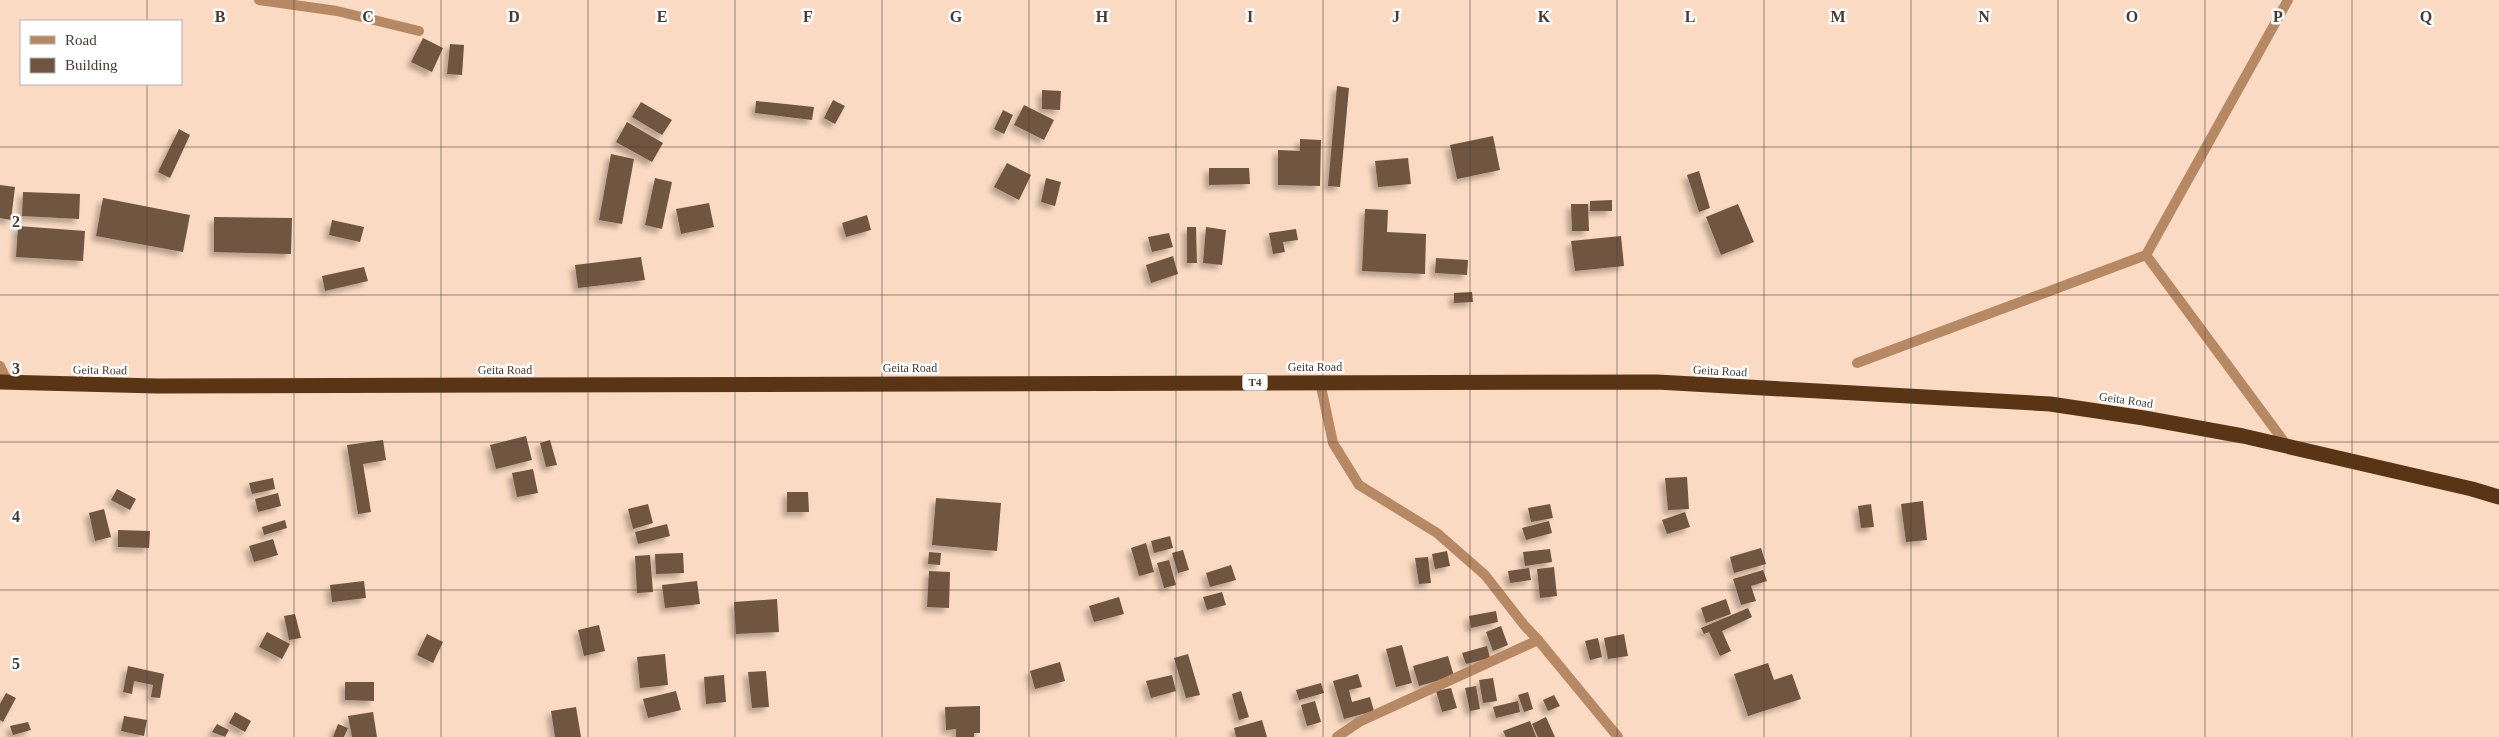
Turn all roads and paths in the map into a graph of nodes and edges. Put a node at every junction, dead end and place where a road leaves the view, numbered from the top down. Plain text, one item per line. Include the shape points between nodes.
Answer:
1 (259, 0) edge
2 (2288, 0) edge
3 (419, 31) dead end
4 (2146, 255) junction
5 (1857, 363) dead end
6 (0, 366) edge
7 (4, 382) edge
8 (1320, 382) junction
9 (2288, 446) junction
10 (2499, 497) edge
11 (1538, 640) junction
12 (1337, 737) edge
13 (1618, 737) edge

1 - 3 street via 337,11
2 - 4 street
4 - 5 street
4 - 9 street
6 - 7 street
7 - 8 highway, Geita Road / T4 via 157,386
8 - 9 highway, Geita Road / T4 via 1657,382 2050,404 2144,418
8 - 11 street via 1333,443 1359,485 1437,533 1485,575
9 - 10 highway, Geita Road / T4
11 - 12 street via 1359,722
11 - 13 street

